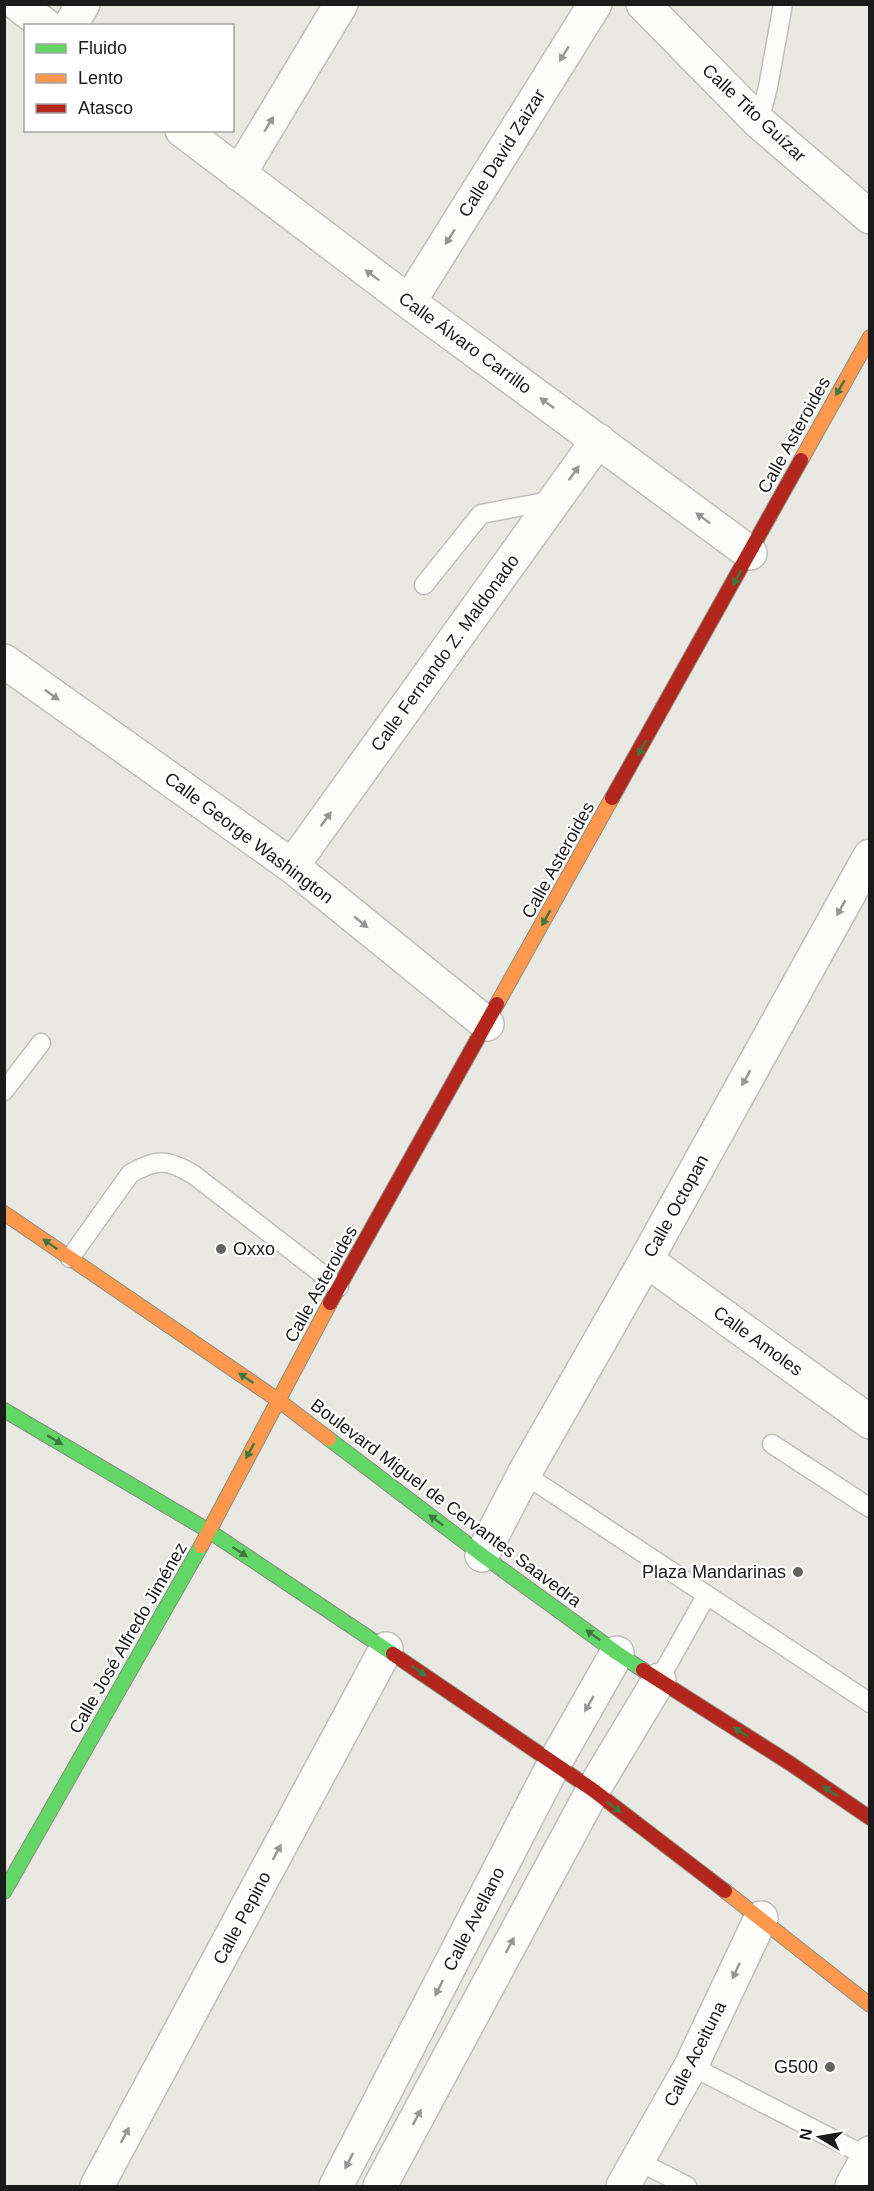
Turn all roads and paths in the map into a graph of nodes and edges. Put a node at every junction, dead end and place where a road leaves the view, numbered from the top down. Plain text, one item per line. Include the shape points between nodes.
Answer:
1 (18, 4) edge
2 (83, 4) edge
3 (341, 4) edge
4 (595, 4) edge
5 (643, 4) edge
6 (783, 4) edge
7 (43, 24) edge
8 (71, 24) edge
9 (759, 122) junction
10 (185, 132) edge
11 (239, 174) junction
12 (870, 217) edge
13 (409, 302) junction
14 (870, 337) edge
15 (598, 440) junction
16 (555, 500) junction
17 (750, 553) junction
18 (424, 585) dead end
19 (4, 661) edge
20 (870, 856) edge
21 (292, 866) junction
22 (487, 1024) junction
23 (41, 1043) dead end
24 (4, 1091) edge
25 (4, 1213) edge
26 (70, 1258) junction
27 (646, 1260) junction
28 (339, 1287) junction
29 (278, 1400) junction
30 (4, 1410) edge
31 (870, 1422) edge
32 (771, 1444) dead end
33 (524, 1474) junction
34 (870, 1508) edge
35 (209, 1531) junction
36 (482, 1555) junction
37 (706, 1596) junction
38 (386, 1649) junction
39 (617, 1653) junction
40 (659, 1680) junction
41 (870, 1703) edge
42 (554, 1764) junction
43 (593, 1790) junction
44 (870, 1818) edge
45 (4, 1892) edge
46 (761, 1918) junction
47 (870, 2005) edge
48 (691, 2066) junction
49 (869, 2155) edge
50 (631, 2174) edge
51 (97, 2187) edge
52 (336, 2187) edge
53 (380, 2187) edge
54 (687, 2187) edge
55 (852, 2187) edge

1 - 7 street
2 - 8 street
11 -> 3 street
4 -> 13 street, Calle David Zaizar
5 - 9 street, Calle Tito Guízar
6 - 9 lane
9 - 12 street, Calle Tito Guízar
10 - 11 street, Calle Álvaro Carrillo
13 -> 11 street, Calle Álvaro Carrillo
15 -> 13 street, Calle Álvaro Carrillo
14 -> 17 main road, Calle Asteroides
16 -> 15 street, Calle Fernando Z. Maldonado
17 -> 15 street, Calle Álvaro Carrillo
16 - 18 lane via 481,514
21 -> 16 street, Calle Fernando Z. Maldonado
17 -> 22 main road, Calle Asteroides
19 -> 21 street, Calle George Washington
20 -> 27 street, Calle Octopan
21 -> 22 street, Calle George Washington
22 - 28 main road, Calle Asteroides
23 - 24 lane
26 -> 25 main road, Boulevard Miguel de Cervantes Saavedra
26 - 28 lane via 130,1174 159,1162 176,1164 194,1175
29 -> 26 main road, Boulevard Miguel de Cervantes Saavedra
27 - 31 street, Calle Amoles
27 - 33 street, Calle Octopan
28 - 29 main road, Calle Asteroides
29 -> 35 main road, Calle José Alfredo Jiménez
36 -> 29 main road, Boulevard Miguel de Cervantes Saavedra
30 -> 35 main road
32 - 34 lane
33 - 36 street, Calle Octopan
33 - 37 lane
35 -> 38 main road
35 - 45 main road, Calle José Alfredo Jiménez
39 -> 36 main road, Boulevard Miguel de Cervantes Saavedra
37 - 40 lane
37 - 41 lane
38 -> 42 main road
51 -> 38 street, Calle Pepino
39 - 40 main road, Boulevard Miguel de Cervantes Saavedra
39 -> 42 street, Calle Avellano
40 - 43 street
44 -> 40 main road, Boulevard Miguel de Cervantes Saavedra
42 - 43 main road
42 -> 52 street, Calle Avellano
43 -> 46 main road
53 -> 43 street
46 - 47 main road
46 -> 48 street, Calle Aceituna
48 - 49 lane
48 - 50 street, Calle Aceituna
49 - 55 street
50 - 54 lane

